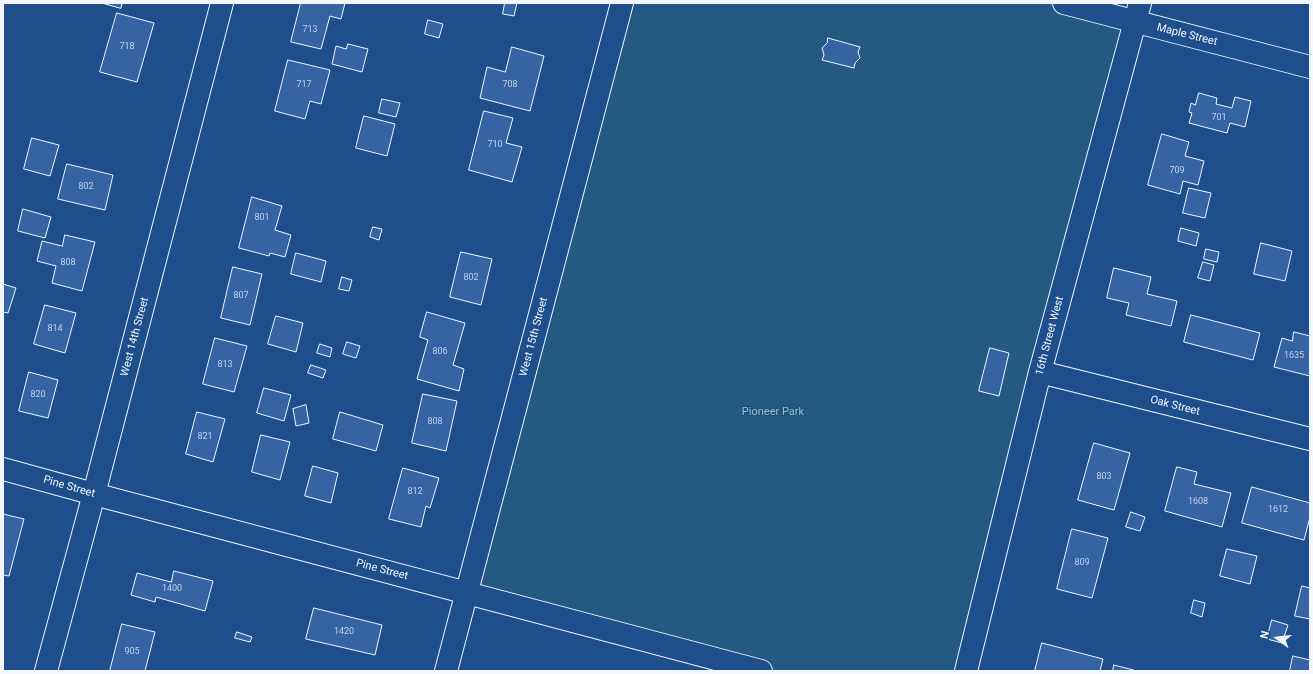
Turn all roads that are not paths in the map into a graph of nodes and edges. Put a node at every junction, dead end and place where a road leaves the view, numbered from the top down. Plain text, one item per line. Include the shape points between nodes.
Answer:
1 (222, 3) edge
2 (622, 3) edge
3 (1064, 3) edge
4 (1137, 12) edge
5 (1310, 67) edge
6 (1040, 372) junction
7 (1310, 439) edge
8 (3, 469) edge
9 (94, 494) junction
10 (467, 592) junction
11 (46, 671) edge
12 (446, 671) edge
13 (760, 671) edge
14 (966, 671) edge

1 - 9 street, West 14th Street
2 - 10 street, West 15th Street
3 - 4 street, Maple Street
4 - 5 street, Maple Street
4 - 6 street, 16th Street West
6 - 7 street, Oak Street
6 - 14 street, 16th Street West
8 - 9 street, Pine Street
9 - 10 street, Pine Street
9 - 11 street, West 14th Street
10 - 12 street, West 15th Street
10 - 13 street, Pine Street

